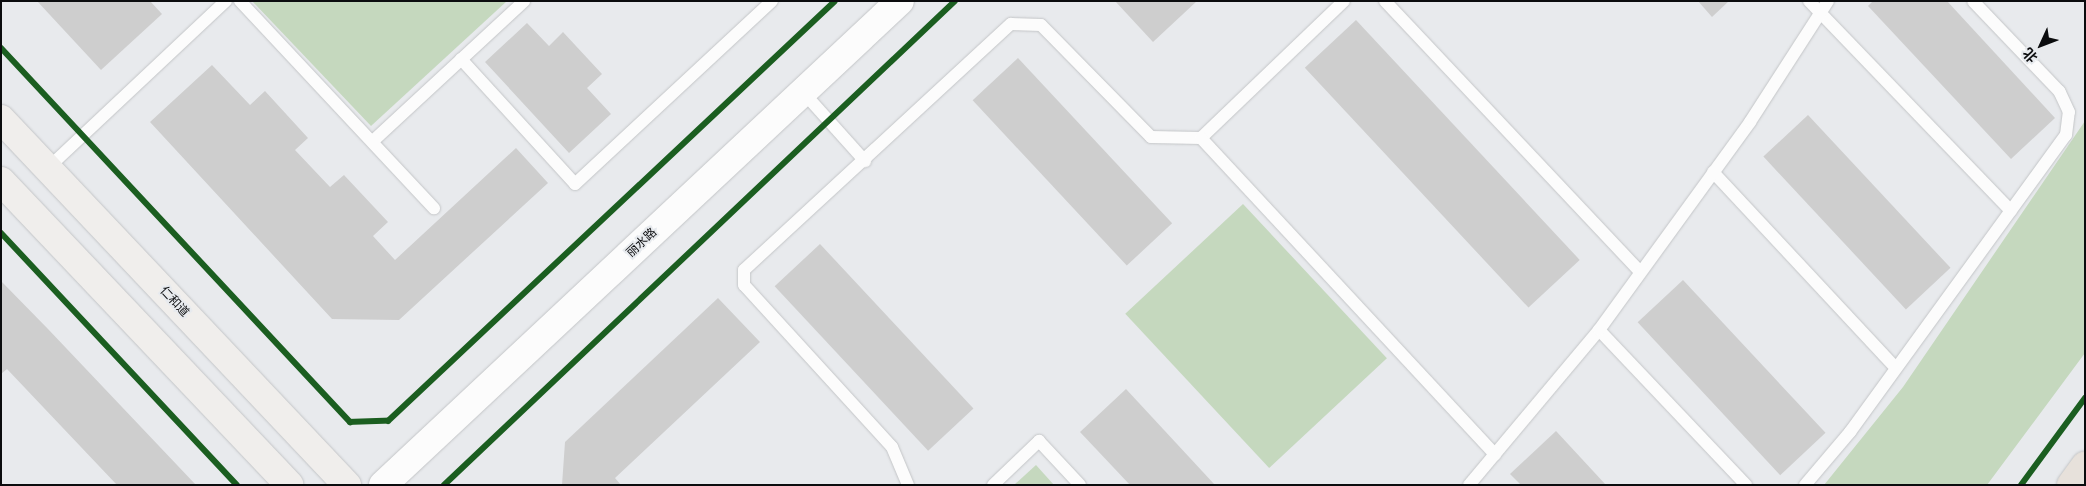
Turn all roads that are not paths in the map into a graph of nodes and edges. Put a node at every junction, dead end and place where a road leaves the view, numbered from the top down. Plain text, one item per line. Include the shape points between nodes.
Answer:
1 (226, 1) edge
2 (240, 1) edge
3 (524, 1) edge
4 (772, 1) edge
5 (900, 1) edge
6 (1344, 1) edge
7 (1385, 1) edge
8 (1809, 1) edge
9 (1828, 1) edge
10 (1973, 1) edge
11 (1820, 13) junction
12 (461, 59) junction
13 (803, 92) junction
14 (1, 119) edge
15 (1200, 138) junction
16 (372, 141) junction
17 (865, 161) junction
18 (48, 168) junction
19 (1713, 172) junction
20 (4, 190) edge
21 (434, 208) dead end
22 (2011, 211) junction
23 (1640, 272) junction
24 (1599, 330) junction
25 (1896, 368) junction
26 (1495, 454) junction
27 (2085, 466) edge
28 (904, 482) edge
29 (290, 485) edge
30 (347, 485) edge
31 (384, 485) edge
32 (993, 485) edge
33 (1080, 485) edge
34 (1469, 485) edge
35 (1746, 485) edge
36 (1805, 485) edge
37 (2071, 485) edge

1 - 18 lane
2 - 16 lane
3 - 12 lane
4 - 12 lane via 575,184
5 - 13 street, 丽水路
6 - 15 lane
7 - 23 lane
8 - 11 lane
9 - 11 lane
10 - 22 lane via 2059,91 2069,112 2066,135
11 - 19 lane via 1750,122
11 - 22 lane
12 - 16 lane
13 - 17 lane
13 - 31 street, 丽水路
14 - 18 main road, 仁和道
15 - 17 lane via 1151,137 1042,25 1012,24
15 - 26 lane
16 - 21 lane
17 - 28 lane via 744,270 744,285 892,447
18 - 30 main road, 仁和道
19 - 23 lane
19 - 25 lane
20 - 29 main road
22 - 25 lane
23 - 24 lane
24 - 26 lane
24 - 35 lane
25 - 36 lane via 1850,432
26 - 34 lane
27 - 37 main road
32 - 33 lane via 1039,441

